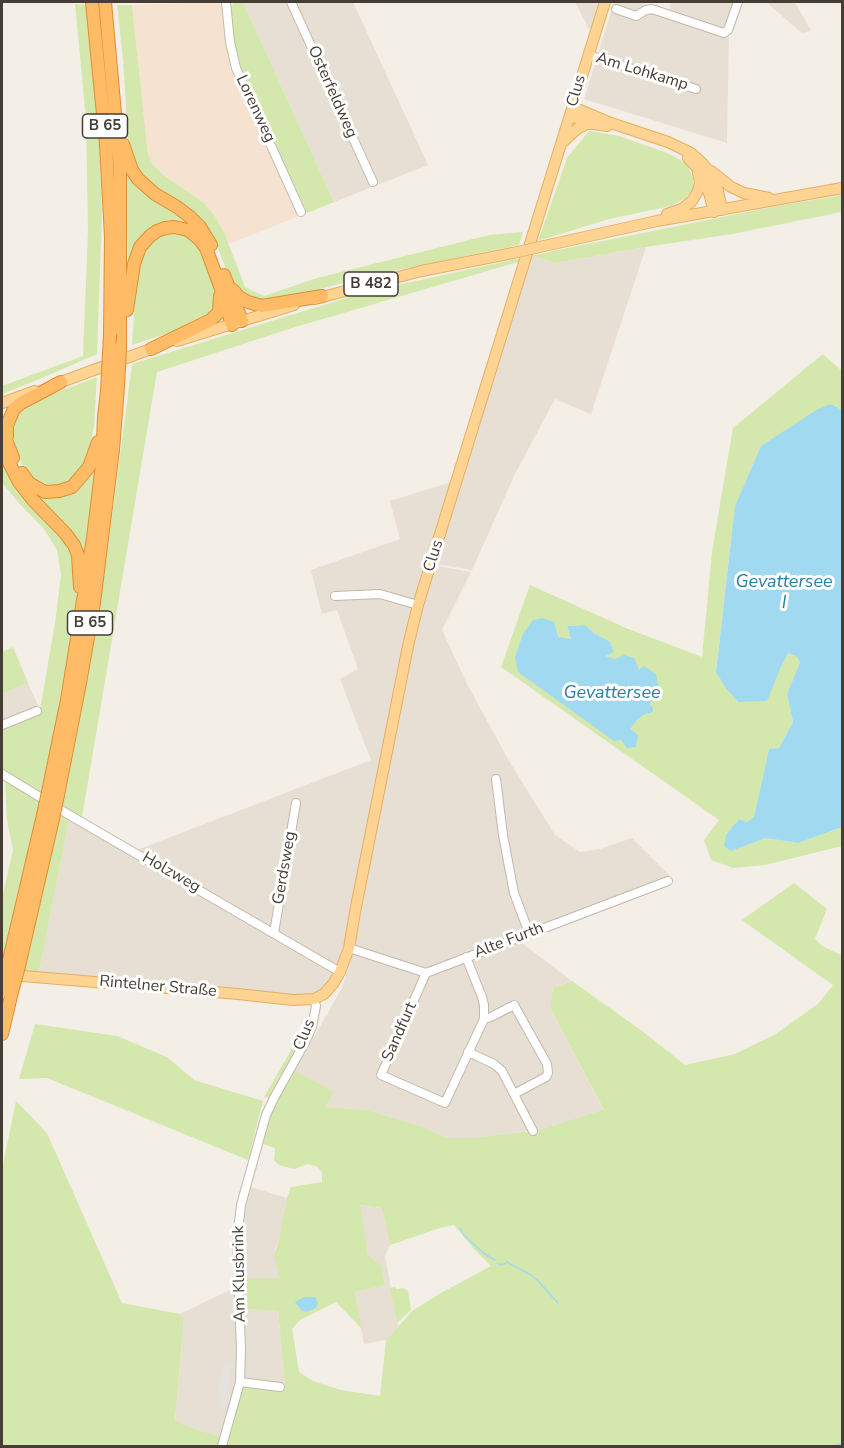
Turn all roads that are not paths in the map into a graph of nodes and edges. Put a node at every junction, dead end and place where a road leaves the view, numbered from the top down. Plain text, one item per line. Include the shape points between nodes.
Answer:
1 (92, 2) edge
2 (226, 2) edge
3 (291, 2) edge
4 (605, 2) edge
5 (738, 2) edge
6 (616, 9) dead end
7 (102, 10) edge
8 (588, 55) junction
9 (696, 89) dead end
10 (572, 111) junction
11 (117, 122) junction
12 (594, 124) junction
13 (562, 143) junction
14 (703, 170) junction
15 (373, 182) dead end
16 (843, 188) edge
17 (777, 199) junction
18 (718, 211) junction
19 (301, 212) dead end
20 (657, 221) junction
21 (225, 286) junction
22 (322, 296) junction
23 (237, 323) junction
24 (118, 332) junction
25 (151, 349) junction
26 (61, 382) junction
27 (113, 389) junction
28 (2, 403) edge
29 (104, 417) junction
30 (2, 429) edge
31 (4, 451) edge
32 (335, 596) dead end
33 (418, 606) junction
34 (82, 612) junction
35 (37, 711) dead end
36 (2, 725) edge
37 (2, 774) edge
38 (496, 779) dead end
39 (53, 793) junction
40 (296, 803) dead end
41 (668, 881) dead end
42 (274, 933) junction
43 (530, 933) junction
44 (349, 948) junction
45 (466, 957) junction
46 (10, 968) edge
47 (340, 972) junction
48 (426, 973) junction
49 (5, 992) edge
50 (314, 999) junction
51 (484, 1019) junction
52 (2, 1034) edge
53 (468, 1052) junction
54 (514, 1094) junction
55 (271, 1103) joint
56 (533, 1131) dead end
57 (240, 1382) junction
58 (280, 1387) dead end
59 (222, 1446) edge

1 - 7 highway, B 65
2 - 19 street, Lorenweg via 236,68
3 - 15 street, Osterfeldweg
4 - 8 main road, Clus
5 - 6 street via 724,33 652,9 636,16
7 - 11 highway, B 65
7 - 24 highway, B 65
8 - 9 street, Am Lohkamp
8 - 10 main road, Clus
10 - 12 main road
10 - 13 main road, Clus
10 - 14 main road via 680,146 703,164
11 - 21 highway via 132,170 146,188 200,227 209,240
11 - 24 highway, B 65
12 - 13 main road via 577,129
12 - 14 main road via 668,146
13 - 33 main road, Clus
14 - 17 main road via 744,193
14 - 18 main road via 718,191
14 - 20 main road via 692,201
16 - 17 main road, B 482
17 - 18 main road, B 482
18 - 20 main road, B 482
20 - 22 main road, B 482, bridge
21 - 22 highway via 248,302 262,306
21 - 23 highway
21 - 24 highway via 201,240 181,228 157,231 137,254
21 - 25 highway via 219,312 211,320
22 - 23 main road, B 482
23 - 25 main road, B 482
24 - 27 highway, B 65, bridge
24 - 27 highway, B 65, bridge via 120,348
25 - 26 main road, B 482
26 - 28 main road, B 482
26 - 31 highway via 14,408 6,424
27 - 29 highway, B 65
27 - 39 highway, B 65 via 111,472 94,603 80,683
29 - 31 highway via 89,467 72,487 45,492 36,488
29 - 34 highway, B 65
30 - 31 highway
31 - 34 highway via 19,482 74,545
32 - 33 street via 380,594
33 - 44 main road, Clus
34 - 39 highway, B 65
35 - 36 street
37 - 42 street, Holzweg
38 - 43 street via 514,893
39 - 46 highway, B 65, bridge
40 - 42 street, Gerdsweg
41 - 43 street, Alte Furth
42 - 47 street, Holzweg
43 - 45 street, Alte Furth
44 - 47 main road, Clus
44 - 48 street
45 - 48 street, Alte Furth
45 - 51 street via 482,997
46 - 49 highway, B 65, bridge
46 - 50 main road, Rintelner Straße via 293,1000
47 - 50 main road, Clus via 324,994
48 - 53 street, Sandfurt via 381,1075 445,1103
49 - 52 highway, B 65
50 - 55 street, Clus via 312,1027
51 - 53 street, Sandfurt
51 - 54 street via 514,1005 547,1064 546,1077
53 - 54 street via 499,1067
54 - 56 street
55 - 57 street, Am Klusbrink via 238,1224
57 - 58 street
57 - 59 street, Am Klusbrink

